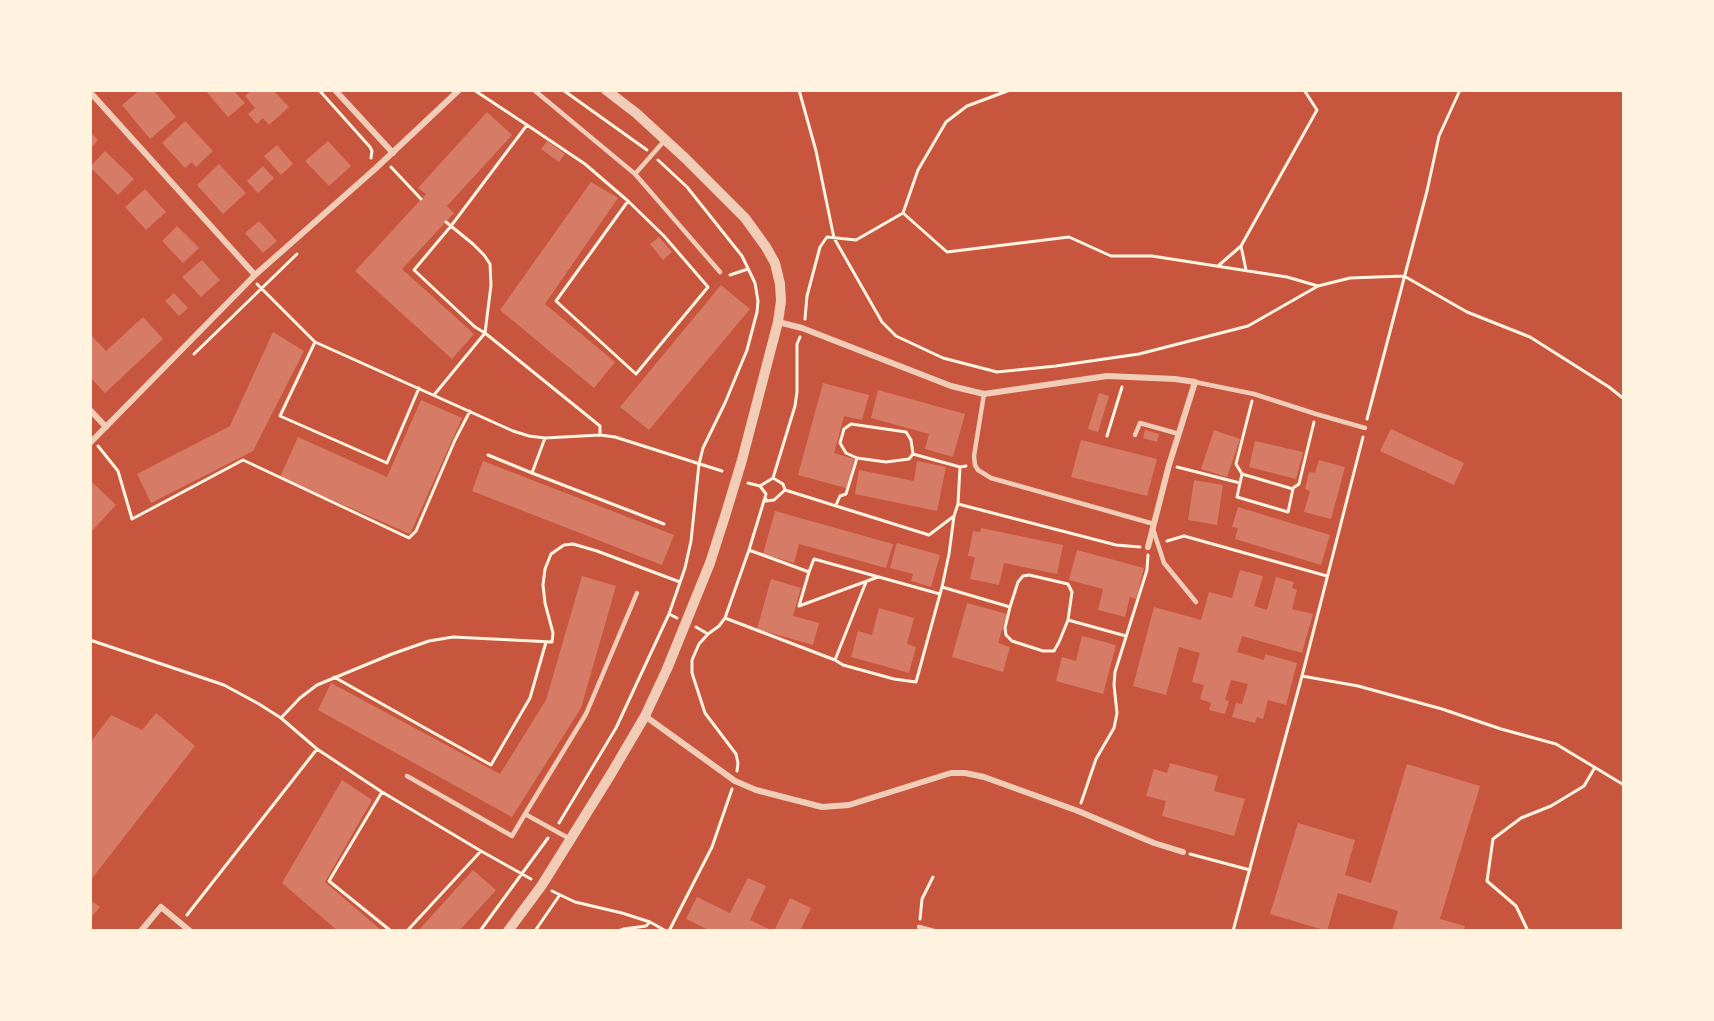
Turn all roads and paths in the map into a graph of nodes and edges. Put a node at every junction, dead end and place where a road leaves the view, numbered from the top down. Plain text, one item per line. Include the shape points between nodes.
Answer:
1 (319, 90) edge
2 (335, 90) edge
3 (459, 90) edge
4 (474, 90) edge
5 (534, 90) edge
6 (563, 90) edge
7 (606, 90) edge
8 (799, 90) edge
9 (1010, 90) edge
10 (1304, 90) edge
11 (1460, 90) edge
12 (90, 92) edge
13 (527, 124) junction
14 (665, 140) junction
15 (393, 153) junction
16 (652, 155) junction
17 (375, 169) junction
18 (635, 174) junction
19 (421, 199) dead end
20 (628, 201) junction
21 (903, 213) junction
22 (446, 222) dead end
23 (451, 225) junction
24 (834, 238) junction
25 (1241, 246) junction
26 (298, 252) dead end
27 (1218, 266) junction
28 (1246, 270) junction
29 (720, 272) dead end
30 (254, 276) junction
31 (1404, 276) junction
32 (1318, 286) junction
33 (262, 289) junction
34 (778, 322) junction
35 (802, 328) junction
36 (485, 333) junction
37 (315, 342) junction
38 (186, 361) dead end
39 (1125, 377) junction
40 (1195, 382) junction
41 (419, 388) junction
42 (984, 394) junction
43 (1254, 394) junction
44 (434, 395) junction
45 (1624, 399) edge
46 (90, 410) edge
47 (470, 411) junction
48 (1316, 414) junction
49 (106, 427) junction
50 (1365, 428) junction
51 (1179, 434) junction
52 (600, 435) junction
53 (1136, 435) dead end
54 (1107, 436) dead end
55 (545, 438) junction
56 (105, 440) dead end
57 (91, 442) edge
58 (99, 447) junction
59 (94, 452) dead end
60 (913, 454) junction
61 (488, 456) dead end
62 (856, 458) junction
63 (699, 464) junction
64 (975, 465) junction
65 (1169, 465) junction
66 (960, 467) junction
67 (722, 471) dead end
68 (532, 473) junction
69 (1242, 474) junction
70 (773, 478) junction
71 (748, 483) dead end
72 (1240, 483) junction
73 (760, 486) junction
74 (1293, 489) junction
75 (785, 490) junction
76 (766, 494) junction
77 (958, 504) junction
78 (836, 505) junction
79 (954, 516) junction
80 (664, 524) dead end
81 (1153, 526) junction
82 (1158, 545) junction
83 (1148, 547) junction
84 (749, 550) junction
85 (809, 572) junction
86 (1327, 576) junction
87 (878, 577) junction
88 (680, 582) junction
89 (866, 582) junction
90 (942, 587) junction
91 (637, 593) dead end
92 (940, 594) junction
93 (1196, 602) dead end
94 (1010, 607) junction
95 (669, 614) junction
96 (725, 618) junction
97 (1068, 620) junction
98 (686, 621) junction
99 (708, 634) junction
100 (1126, 636) junction
101 (90, 640) edge
102 (546, 642) junction
103 (835, 660) junction
104 (1302, 676) junction
105 (334, 677) junction
106 (645, 716) junction
107 (281, 718) junction
108 (317, 749) junction
109 (1594, 769) junction
110 (407, 776) dead end
111 (735, 781) junction
112 (1624, 785) edge
113 (382, 792) junction
114 (1078, 811) junction
115 (525, 814) junction
116 (554, 830) junction
117 (570, 839) junction
118 (481, 851) junction
119 (1183, 852) joint
120 (1250, 870) junction
121 (523, 874) junction
122 (933, 877) dead end
123 (542, 885) junction
124 (559, 896) junction
125 (650, 922) junction
126 (180, 923) junction
127 (919, 927) joint
128 (141, 931) edge
129 (190, 931) edge
130 (391, 931) edge
131 (407, 931) edge
132 (480, 931) edge
133 (508, 931) edge
134 (534, 931) edge
135 (618, 931) edge
136 (667, 931) edge
137 (934, 931) edge
138 (1233, 931) edge
139 (1528, 931) edge

1 - 17 path via 370,147 372,155 368,161
2 - 15 street
3 - 15 street
4 - 13 path
5 - 18 lane
6 - 16 path
7 - 14 street
8 - 24 path
9 - 21 path via 967,106 946,122 918,170
10 - 25 path via 1317,110
11 - 31 path via 1439,136
12 - 30 street
13 - 20 path via 585,164
13 - 23 path
14 - 16 lane
14 - 34 street via 745,218 776,263 781,301
15 - 17 street
16 - 18 lane
16 - 63 path via 687,187 742,256 755,283 758,301 747,350
17 - 19 path via 381,175 391,167
17 - 30 street
18 - 29 lane
20 - 20 path via 708,287 636,374 556,301
21 - 24 path via 856,240
21 - 27 path via 947,252 1069,237 1112,256 1145,255
22 - 23 path
23 - 36 path via 490,264
23 - 36 path via 414,270
24 - 32 path via 882,322 896,336 943,358 997,372 1138,354 1191,342 1248,326
24 - 35 path via 827,237 820,247
25 - 27 path
25 - 28 path
26 - 33 path
27 - 28 path
28 - 32 path via 1287,276
30 - 33 path
30 - 49 street
31 - 32 path via 1350,278
31 - 45 path via 1467,312 1530,337
31 - 50 path
33 - 37 path
33 - 38 path
34 - 35 street
34 - 98 street via 726,513
35 - 42 street via 951,386
35 - 70 path via 795,406
36 - 44 path
36 - 52 path via 600,426
37 - 41 path
37 - 41 path via 280,416 291,421 387,463
39 - 40 street
39 - 42 street via 1107,376
39 - 54 path
40 - 43 lane
40 - 51 street
41 - 44 path
42 - 64 lane
43 - 48 lane
43 - 69 path via 1236,464
44 - 47 path
46 - 49 street
47 - 55 path via 513,431
47 - 58 path via 416,531 409,538 243,460 132,519 118,471
48 - 50 lane
48 - 74 path via 1299,484
49 - 57 street
50 - 86 path
51 - 53 lane via 1140,423
51 - 65 street
52 - 55 path
52 - 63 path
55 - 68 path
56 - 58 path
57 - 58 path
58 - 59 path
60 - 62 path via 909,459 886,462
60 - 62 path via 912,440 906,432 851,424 844,429 840,443 846,453
60 - 66 path
61 - 68 path
62 - 78 path via 846,494 840,496
63 - 67 path
63 - 88 path via 691,541
64 - 66 path
64 - 81 lane via 991,478
65 - 72 path
65 - 81 street
66 - 77 path
68 - 80 path
69 - 72 path
69 - 74 path
70 - 73 path
70 - 75 path
71 - 73 path
72 - 74 path via 1237,497 1288,512
73 - 76 path
75 - 76 path via 774,500 766,501
75 - 78 path
76 - 84 path
77 - 79 path
77 - 83 path via 1116,545
78 - 79 path via 929,535
79 - 90 path
81 - 82 lane
81 - 83 street
82 - 86 path via 1184,536
82 - 93 lane via 1164,563
83 - 100 path via 1147,570
84 - 85 path
84 - 96 path
85 - 87 path via 814,559
85 - 89 path via 799,606
86 - 104 path
87 - 89 path
87 - 92 path
88 - 95 path
88 - 102 path via 597,551 564,545 551,554 545,569 545,603 553,633 552,642
89 - 103 path
90 - 92 path
90 - 94 path
91 - 115 lane via 586,714
92 - 103 path via 916,682
94 - 97 path via 1006,635 1012,641 1042,651 1054,651
94 - 97 path via 1018,582 1029,575 1068,584 1072,592
95 - 98 path
95 - 116 path via 616,728
96 - 99 path
96 - 103 path
97 - 100 path
98 - 99 path
98 - 106 street
99 - 111 path via 692,660 692,673 705,713 736,754
100 - 114 path via 1115,672 1114,728 1096,759
101 - 107 path via 224,685
102 - 105 path via 453,637 429,641
102 - 105 path via 530,698 491,765
104 - 109 path via 1358,686 1556,744
104 - 120 path
105 - 107 path via 300,698
106 - 111 street
106 - 117 street
107 - 108 path
108 - 113 path
108 - 126 path
109 - 112 path
109 - 139 path via 1584,786 1551,807 1521,818 1493,839 1487,880 1516,906
110 - 115 lane via 512,836
111 - 114 street via 756,790 835,807 951,773 965,773
111 - 136 path via 712,847
113 - 118 path
113 - 130 path via 329,881
114 - 119 street
115 - 116 lane
116 - 117 lane
116 - 121 path
117 - 123 street
118 - 121 path
118 - 131 path
119 - 120 path
120 - 138 path
121 - 123 path
121 - 132 path
122 - 127 path via 922,899
123 - 124 path
123 - 133 street
124 - 125 path
124 - 134 path
125 - 135 path
125 - 136 path
126 - 128 street via 161,907
126 - 129 street
127 - 137 lane

